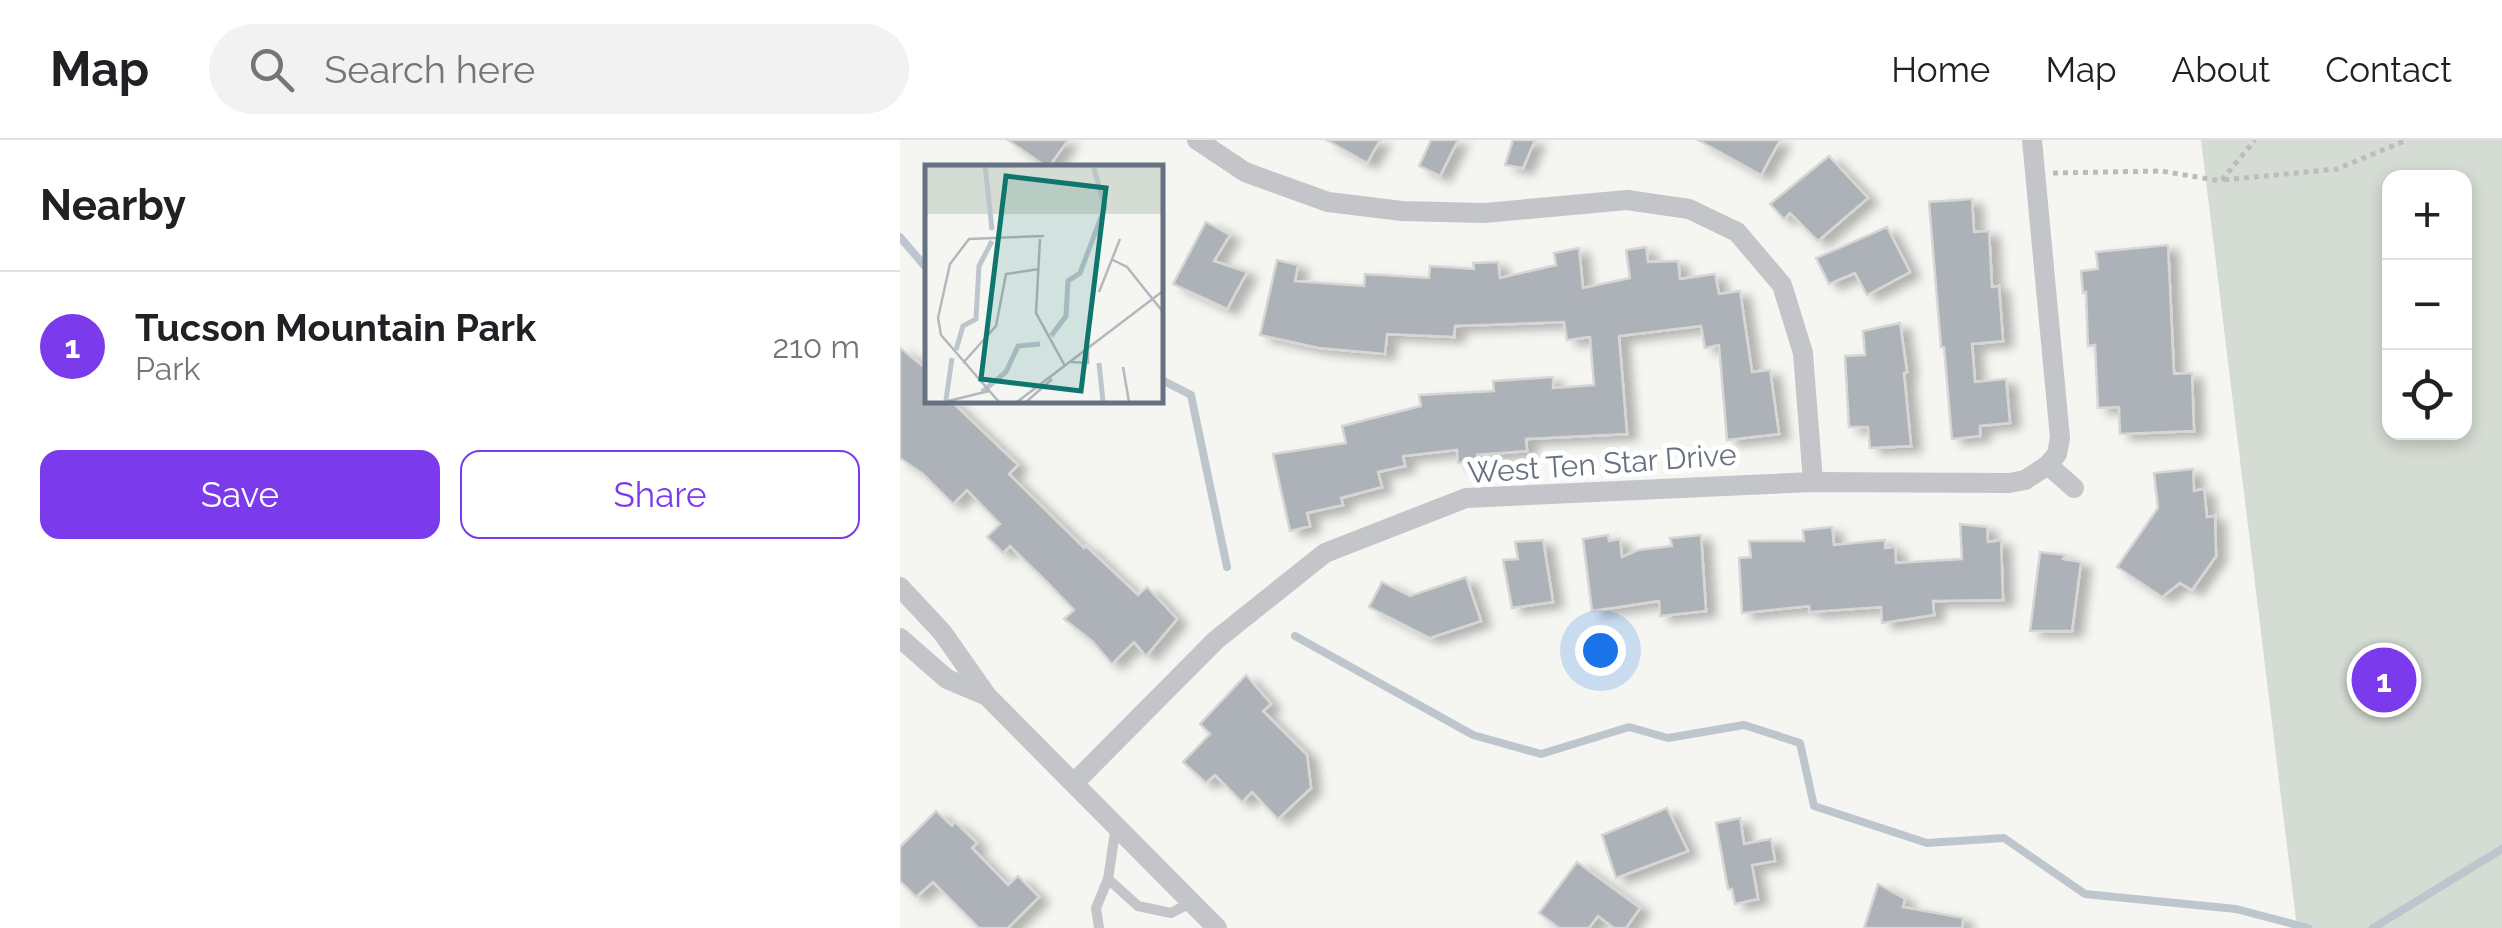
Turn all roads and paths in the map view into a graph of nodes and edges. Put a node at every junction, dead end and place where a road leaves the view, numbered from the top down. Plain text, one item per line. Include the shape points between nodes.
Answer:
1 (1197, 140) edge
2 (2032, 140) edge
3 (2255, 140) edge
4 (2408, 140) edge
5 (2036, 173) junction
6 (2221, 181) junction
7 (2048, 465) junction
8 (1812, 482) junction
9 (2074, 488) dead end
10 (900, 587) edge
11 (900, 638) edge
12 (987, 696) junction
13 (1074, 783) junction
14 (1116, 826) junction
15 (1108, 880) junction
16 (1192, 902) junction
17 (1099, 928) edge
18 (1218, 928) edge

1 - 8 street via 1244,172 1328,202 1484,213 1627,200 1689,209 1736,232 1782,285 1788,302 1803,353
2 - 5 street
3 - 6 path
4 - 6 path via 2338,169
5 - 6 path via 2161,172
5 - 7 street via 2060,438
7 - 8 street, West Ten Star Drive via 2009,482
7 - 9 street
8 - 13 street, West Ten Star Drive via 1466,498 1325,553 1216,640
10 - 12 street
11 - 12 street via 946,679
12 - 13 street
13 - 14 street
14 - 15 lane
14 - 16 street
15 - 16 lane via 1138,906 1171,914
15 - 17 lane via 1096,908
16 - 18 street

